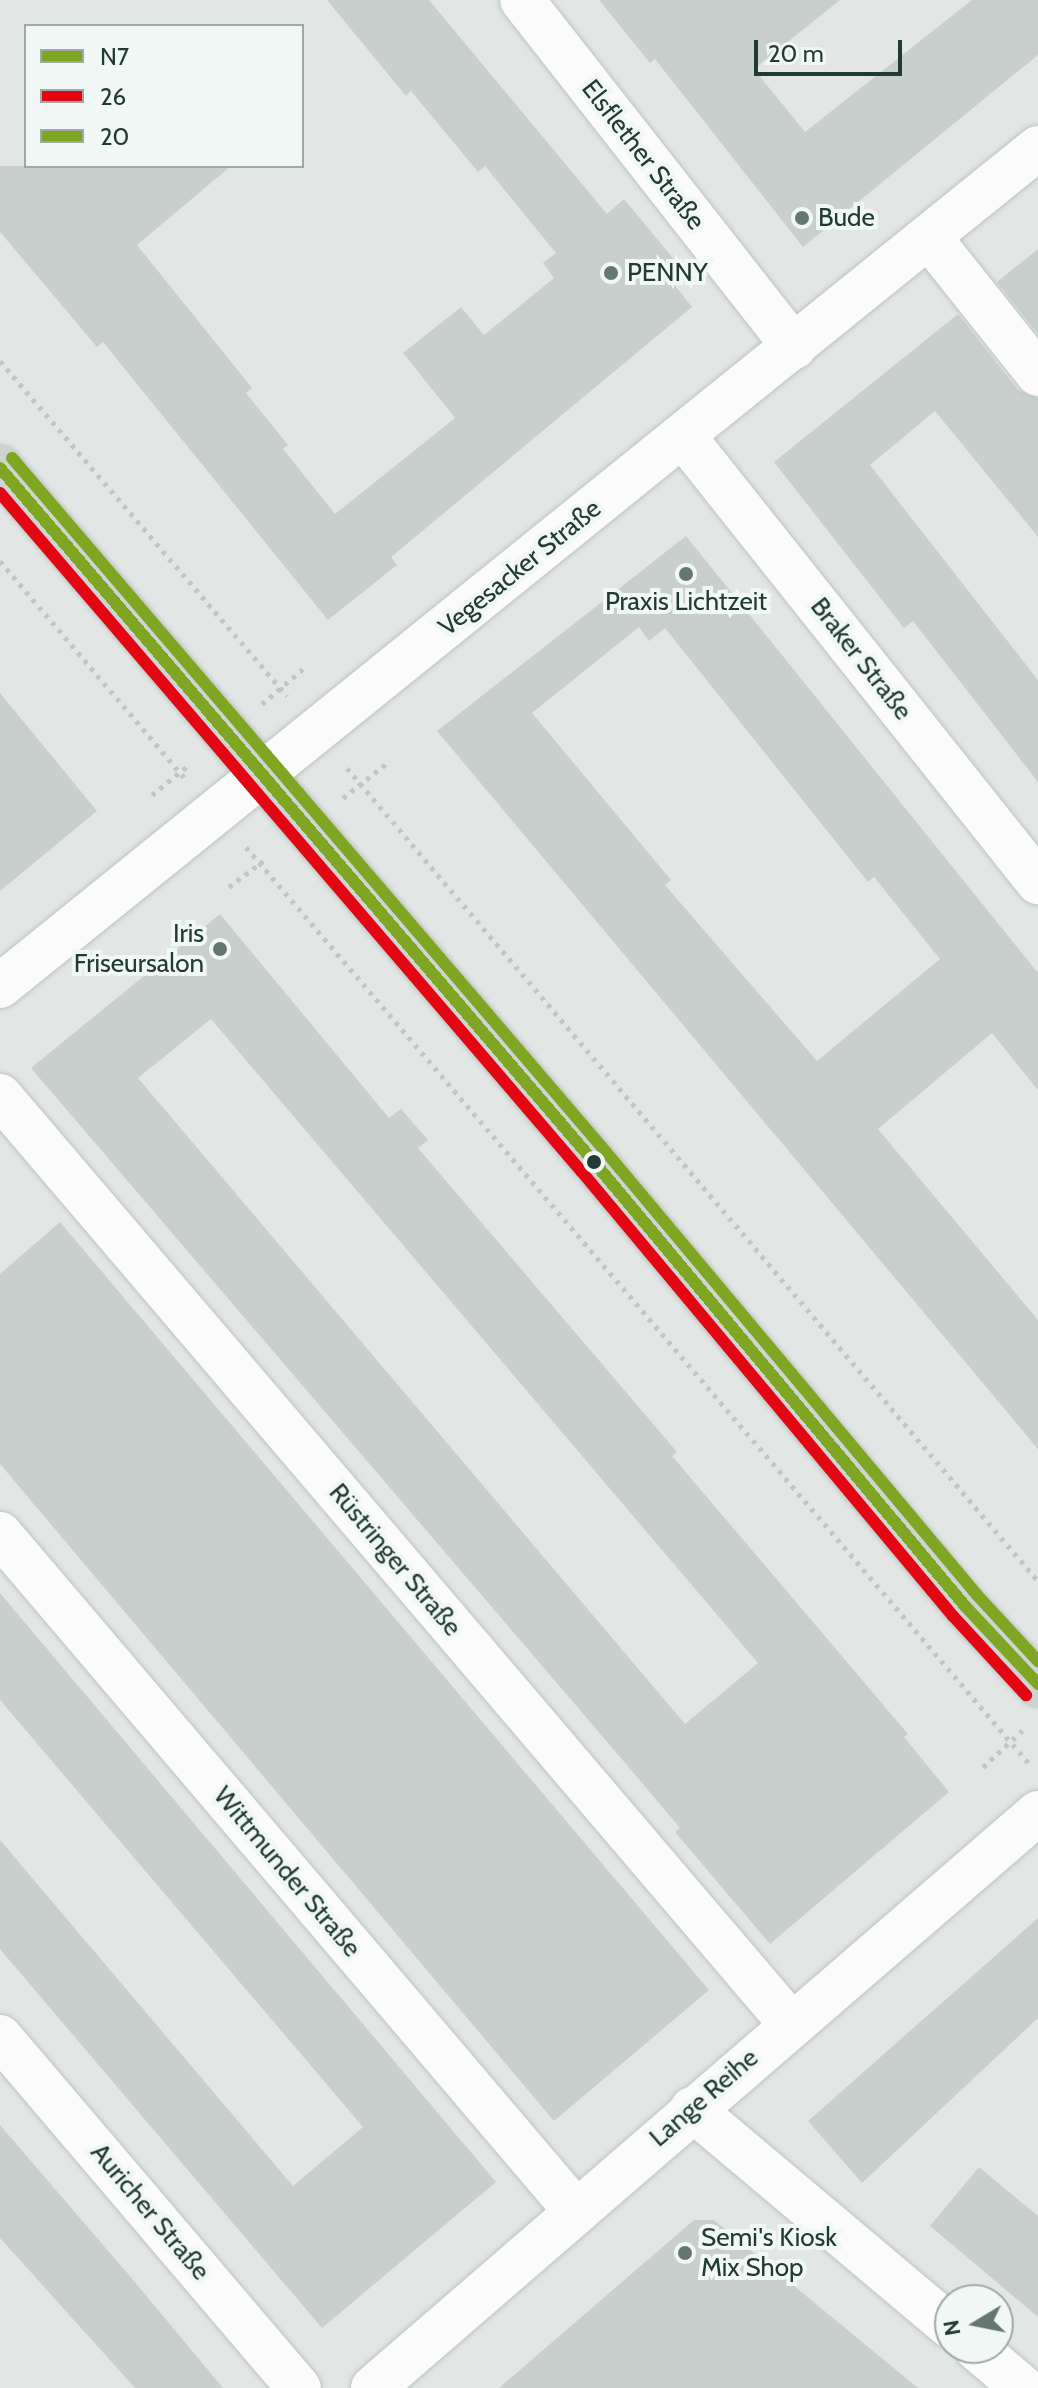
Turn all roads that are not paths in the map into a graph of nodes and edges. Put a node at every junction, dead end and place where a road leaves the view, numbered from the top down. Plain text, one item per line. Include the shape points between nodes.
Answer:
1 (522, 0) edge
2 (1038, 148) edge
3 (929, 237) junction
4 (794, 347) junction
5 (1038, 374) edge
6 (684, 437) junction
7 (0, 468) edge
8 (263, 775) junction
9 (1038, 882) edge
10 (0, 986) edge
11 (0, 1096) edge
12 (0, 1534) edge
13 (1038, 1684) edge
14 (1038, 1813) edge
15 (791, 2024) junction
16 (0, 2037) edge
17 (692, 2109) junction
18 (574, 2209) junction
19 (934, 2313) edge
20 (995, 2364) edge
21 (299, 2388) edge
22 (373, 2388) edge
23 (1023, 2388) edge

1 - 4 street, Elsflether Straße
2 - 3 street, Vegesacker Straße
3 - 4 street, Vegesacker Straße
3 - 5 street
4 - 6 street, Vegesacker Straße
6 - 8 street, Vegesacker Straße
6 - 9 street, Braker Straße
7 - 8 main road
8 - 10 street, Vegesacker Straße
8 - 13 main road via 965,1606
11 - 15 street, Rüstringer Straße
12 - 18 street, Wittmunder Straße
14 - 15 street, Lange Reihe
15 - 17 street, Lange Reihe
16 - 21 street, Auricher Straße
17 - 18 street, Lange Reihe
17 - 19 street
18 - 22 street, Lange Reihe
20 - 23 street

